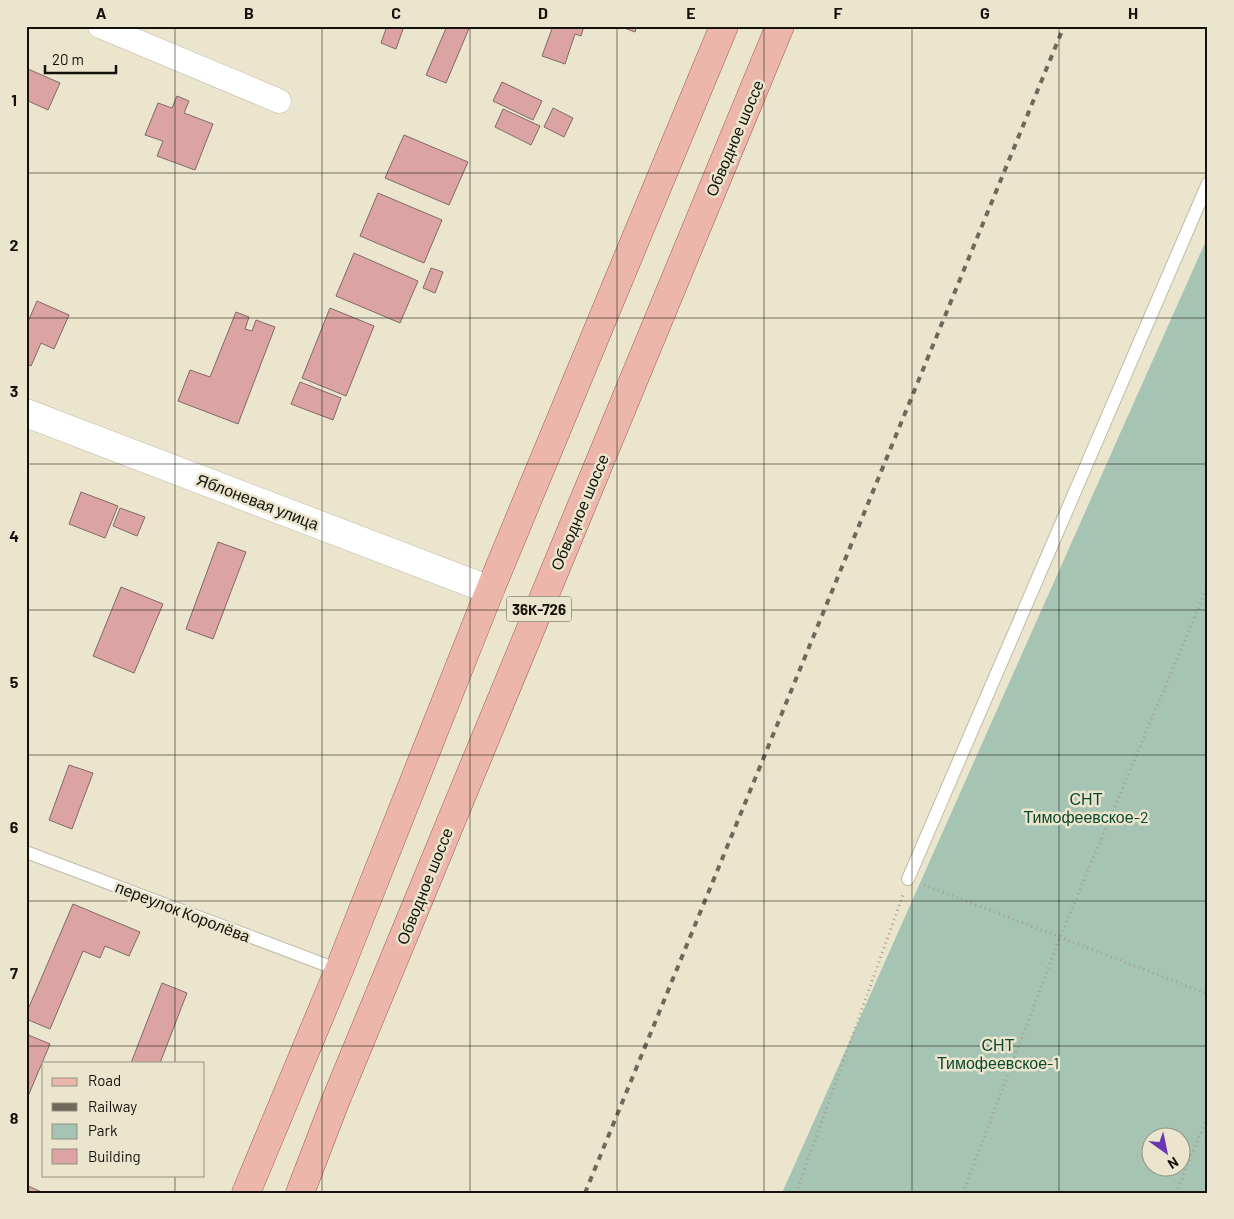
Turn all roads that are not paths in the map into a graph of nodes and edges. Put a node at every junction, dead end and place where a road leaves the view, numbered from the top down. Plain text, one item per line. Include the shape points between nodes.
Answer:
1 (100, 26) edge
2 (724, 26) edge
3 (780, 26) edge
4 (279, 101) dead end
5 (1208, 183) edge
6 (26, 413) edge
7 (490, 590) junction
8 (26, 852) edge
9 (908, 879) road end
10 (339, 970) junction
11 (246, 1193) edge
12 (300, 1193) edge

1 - 4 street
2 - 7 main road, 36К-726
3 - 12 main road, Обводное шоссе / 36К-726
5 - 9 lane
6 - 7 street, Яблоневая улица
7 - 10 main road, 36К-726
8 - 10 lane, переулок Королёва
10 - 11 main road, 36К-726

